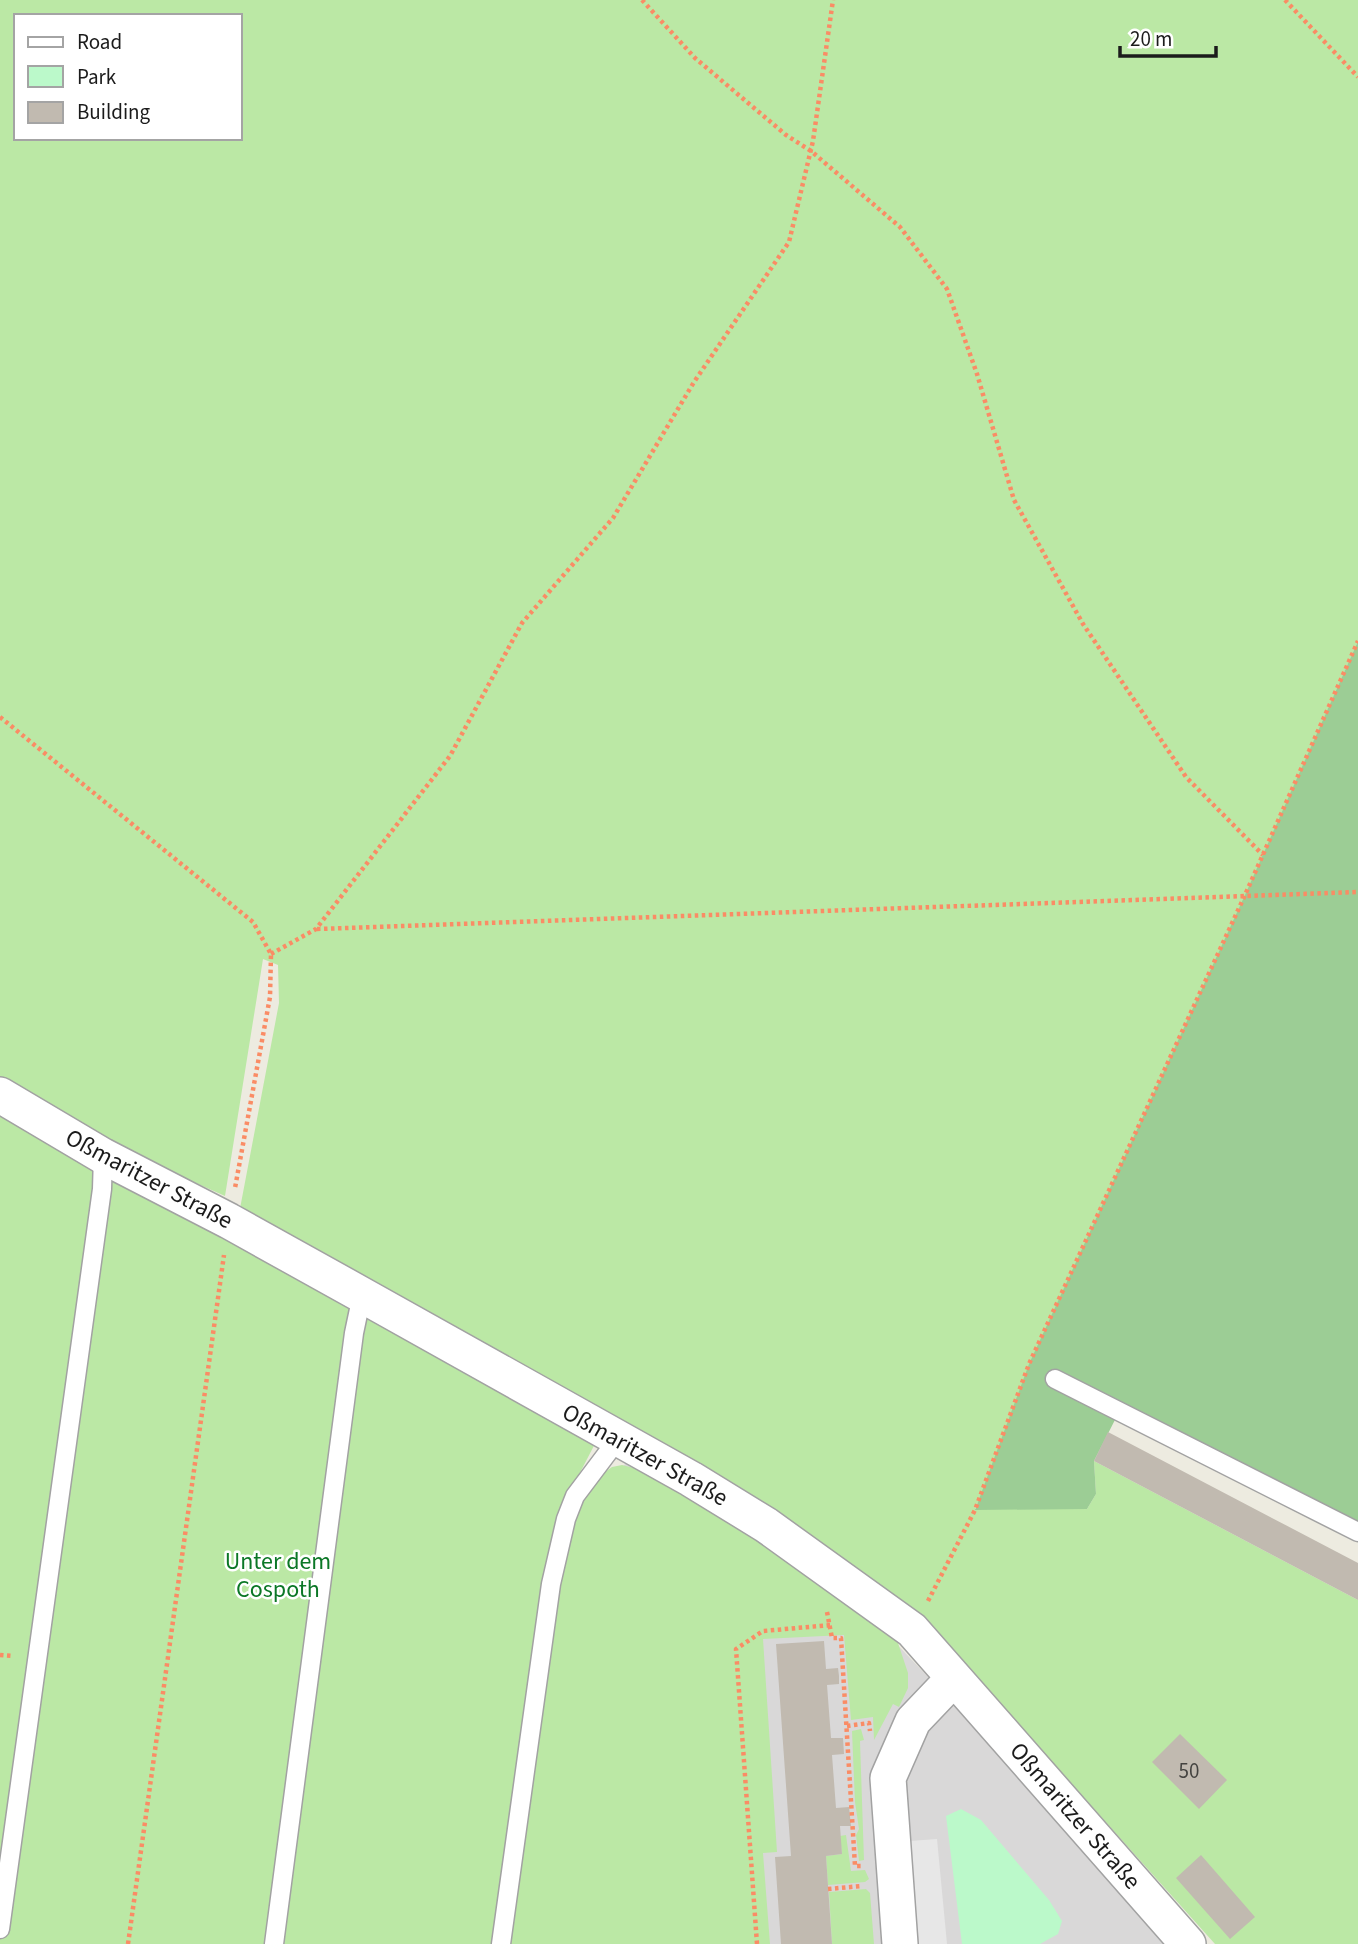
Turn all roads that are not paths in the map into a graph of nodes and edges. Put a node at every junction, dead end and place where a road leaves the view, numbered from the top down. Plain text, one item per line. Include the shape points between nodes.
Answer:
1 (0, 1095) edge
2 (103, 1156) junction
3 (362, 1295) junction
4 (1055, 1378) dead end
5 (618, 1439) junction
6 (1358, 1532) edge
7 (954, 1678) junction
8 (0, 1929) edge
9 (274, 1944) edge
10 (501, 1944) edge
11 (900, 1944) edge
12 (1188, 1944) edge

1 - 2 street, Oßmaritzer Straße
2 - 3 street, Oßmaritzer Straße
2 - 8 lane via 103,1189
3 - 5 street, Oßmaritzer Straße
3 - 9 lane
4 - 6 lane
5 - 7 street, Oßmaritzer Straße via 755,1518 811,1557 912,1630
5 - 10 lane via 575,1496 566,1519 551,1584
7 - 11 street via 913,1721 888,1778
7 - 12 street, Oßmaritzer Straße

